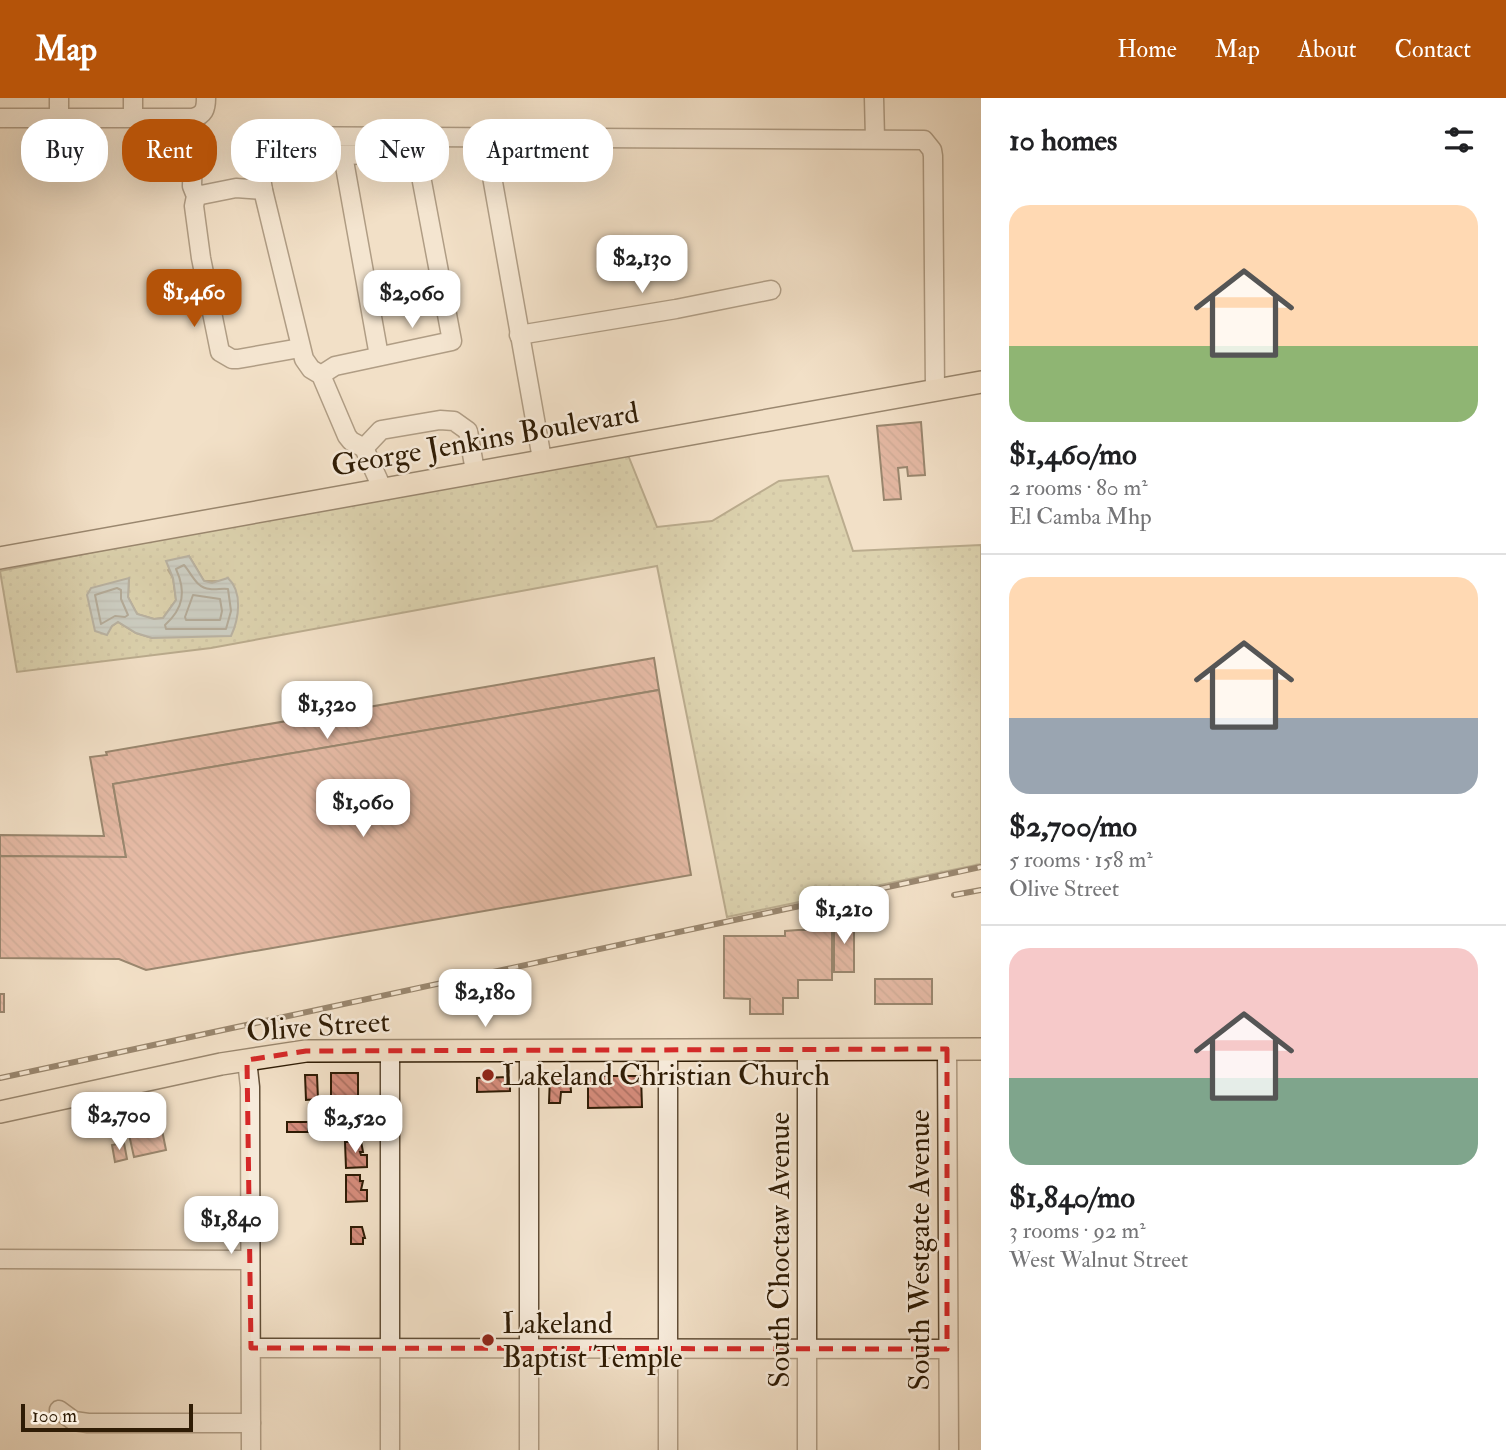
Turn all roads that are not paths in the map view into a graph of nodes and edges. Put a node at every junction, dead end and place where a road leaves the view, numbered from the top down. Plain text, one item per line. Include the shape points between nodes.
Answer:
1 (59, 98) edge
2 (133, 98) edge
3 (205, 98) edge
4 (874, 98) edge
5 (133, 117) junction
6 (0, 118) edge
7 (59, 118) junction
8 (341, 136) edge
9 (463, 137) edge
10 (613, 137) edge
11 (875, 138) junction
12 (343, 155) junction
13 (192, 182) edge
14 (493, 182) edge
15 (263, 190) junction
16 (196, 196) junction
17 (771, 290) dead end
18 (519, 335) junction
19 (299, 348) junction
20 (379, 356) junction
21 (321, 374) junction
22 (981, 382) edge
23 (935, 390) junction
24 (364, 448) junction
25 (542, 459) junction
26 (475, 471) junction
27 (382, 488) junction
28 (0, 558) edge
29 (947, 1049) junction
30 (981, 1049) edge
31 (390, 1050) junction
32 (528, 1050) junction
33 (668, 1050) junction
34 (807, 1050) junction
35 (247, 1060) junction
36 (0, 1112) edge
37 (0, 1259) edge
38 (250, 1260) junction
39 (389, 1347) junction
40 (251, 1348) junction
41 (528, 1348) junction
42 (807, 1348) junction
43 (668, 1349) junction
44 (947, 1349) junction
45 (59, 1410) dead end
46 (251, 1423) junction
47 (251, 1450) edge
48 (390, 1450) edge
49 (529, 1450) edge
50 (668, 1450) edge
51 (807, 1450) edge
52 (948, 1450) edge

1 - 7 street
2 - 5 street
3 - 5 street via 200,116
4 - 11 street
5 - 7 street
6 - 7 street
8 - 9 street
10 - 11 street
11 - 23 street via 917,139 928,144 933,156
12 - 15 street via 257,154
12 - 20 street
12 - 20 street via 417,155 452,341
13 - 16 street
14 - 18 street
15 - 16 street via 236,188
15 - 19 street
16 - 19 street via 201,258 220,352 238,359
17 - 18 street
18 - 25 street
19 - 21 street via 311,369
20 - 21 street via 334,366
21 - 24 street via 346,436
22 - 23 main road, George Jenkins Boulevard
23 - 25 main road, George Jenkins Boulevard
24 - 26 street via 381,430 447,419 468,430
24 - 27 street
25 - 26 main road, George Jenkins Boulevard
26 - 27 main road, George Jenkins Boulevard
27 - 28 main road, George Jenkins Boulevard
29 - 30 main road, Olive Street
29 - 34 main road, Olive Street
29 - 44 street, South Westgate Avenue
31 - 32 main road, Olive Street
31 - 35 main road, Olive Street via 306,1051
31 - 39 street
32 - 33 main road, Olive Street
32 - 41 street
33 - 34 main road, Olive Street
33 - 43 street
34 - 42 street, South Choctaw Avenue
35 - 36 main road, Olive Street
35 - 38 street
37 - 38 street
38 - 40 street
39 - 40 street
39 - 41 street
39 - 48 street
40 - 46 street
41 - 43 street
41 - 49 street
42 - 43 street
42 - 44 street
42 - 51 street, South Choctaw Avenue
43 - 50 street
44 - 52 street, South Westgate Avenue
45 - 46 street via 74,1421 88,1423
46 - 47 street

